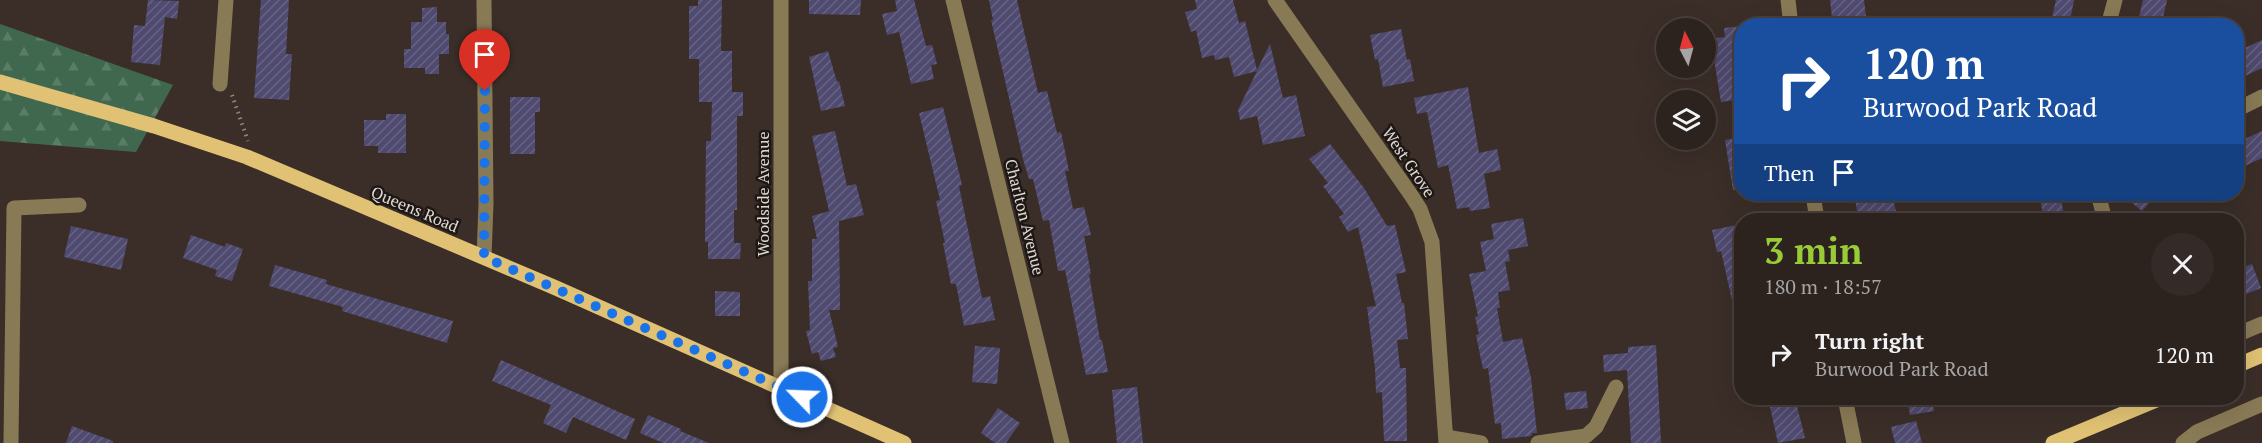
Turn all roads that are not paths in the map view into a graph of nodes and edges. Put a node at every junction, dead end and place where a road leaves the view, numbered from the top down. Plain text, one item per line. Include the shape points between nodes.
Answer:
1 (226, 0) edge
2 (484, 0) edge
3 (781, 0) edge
4 (953, 0) edge
5 (1275, 0) edge
6 (1788, 0) edge
7 (2115, 0) edge
8 (1790, 18) edge
9 (2110, 18) edge
10 (0, 82) edge
11 (220, 84) road end
12 (2262, 97) edge
13 (2244, 106) edge
14 (79, 205) dead end
15 (484, 257) junction
16 (2262, 324) edge
17 (2244, 332) edge
18 (2262, 355) edge
19 (2244, 363) edge
20 (1616, 387) dead end
21 (782, 388) junction
22 (2262, 404) edge
23 (1846, 405) edge
24 (2144, 405) edge
25 (1595, 437) edge
26 (1446, 440) edge
27 (11, 443) edge
28 (904, 443) edge
29 (1062, 443) edge
30 (1481, 443) edge
31 (1538, 443) edge
32 (1854, 443) edge
33 (2053, 443) edge
34 (2183, 443) edge

1 - 11 street
2 - 15 street
3 - 21 street, Woodside Avenue
4 - 29 street, Charlton Avenue
5 - 26 street, West Grove via 1411,195 1427,225 1434,260
6 - 8 street
7 - 9 street
10 - 15 main road, Queens Road via 143,122 247,157
12 - 13 street
14 - 27 street via 14,208
15 - 21 main road, Queens Road
16 - 17 street
18 - 19 main road
20 - 25 street
21 - 28 main road, Queens Road
22 - 34 street via 2197,432
23 - 32 street
24 - 33 main road
25 - 31 street
26 - 30 street

